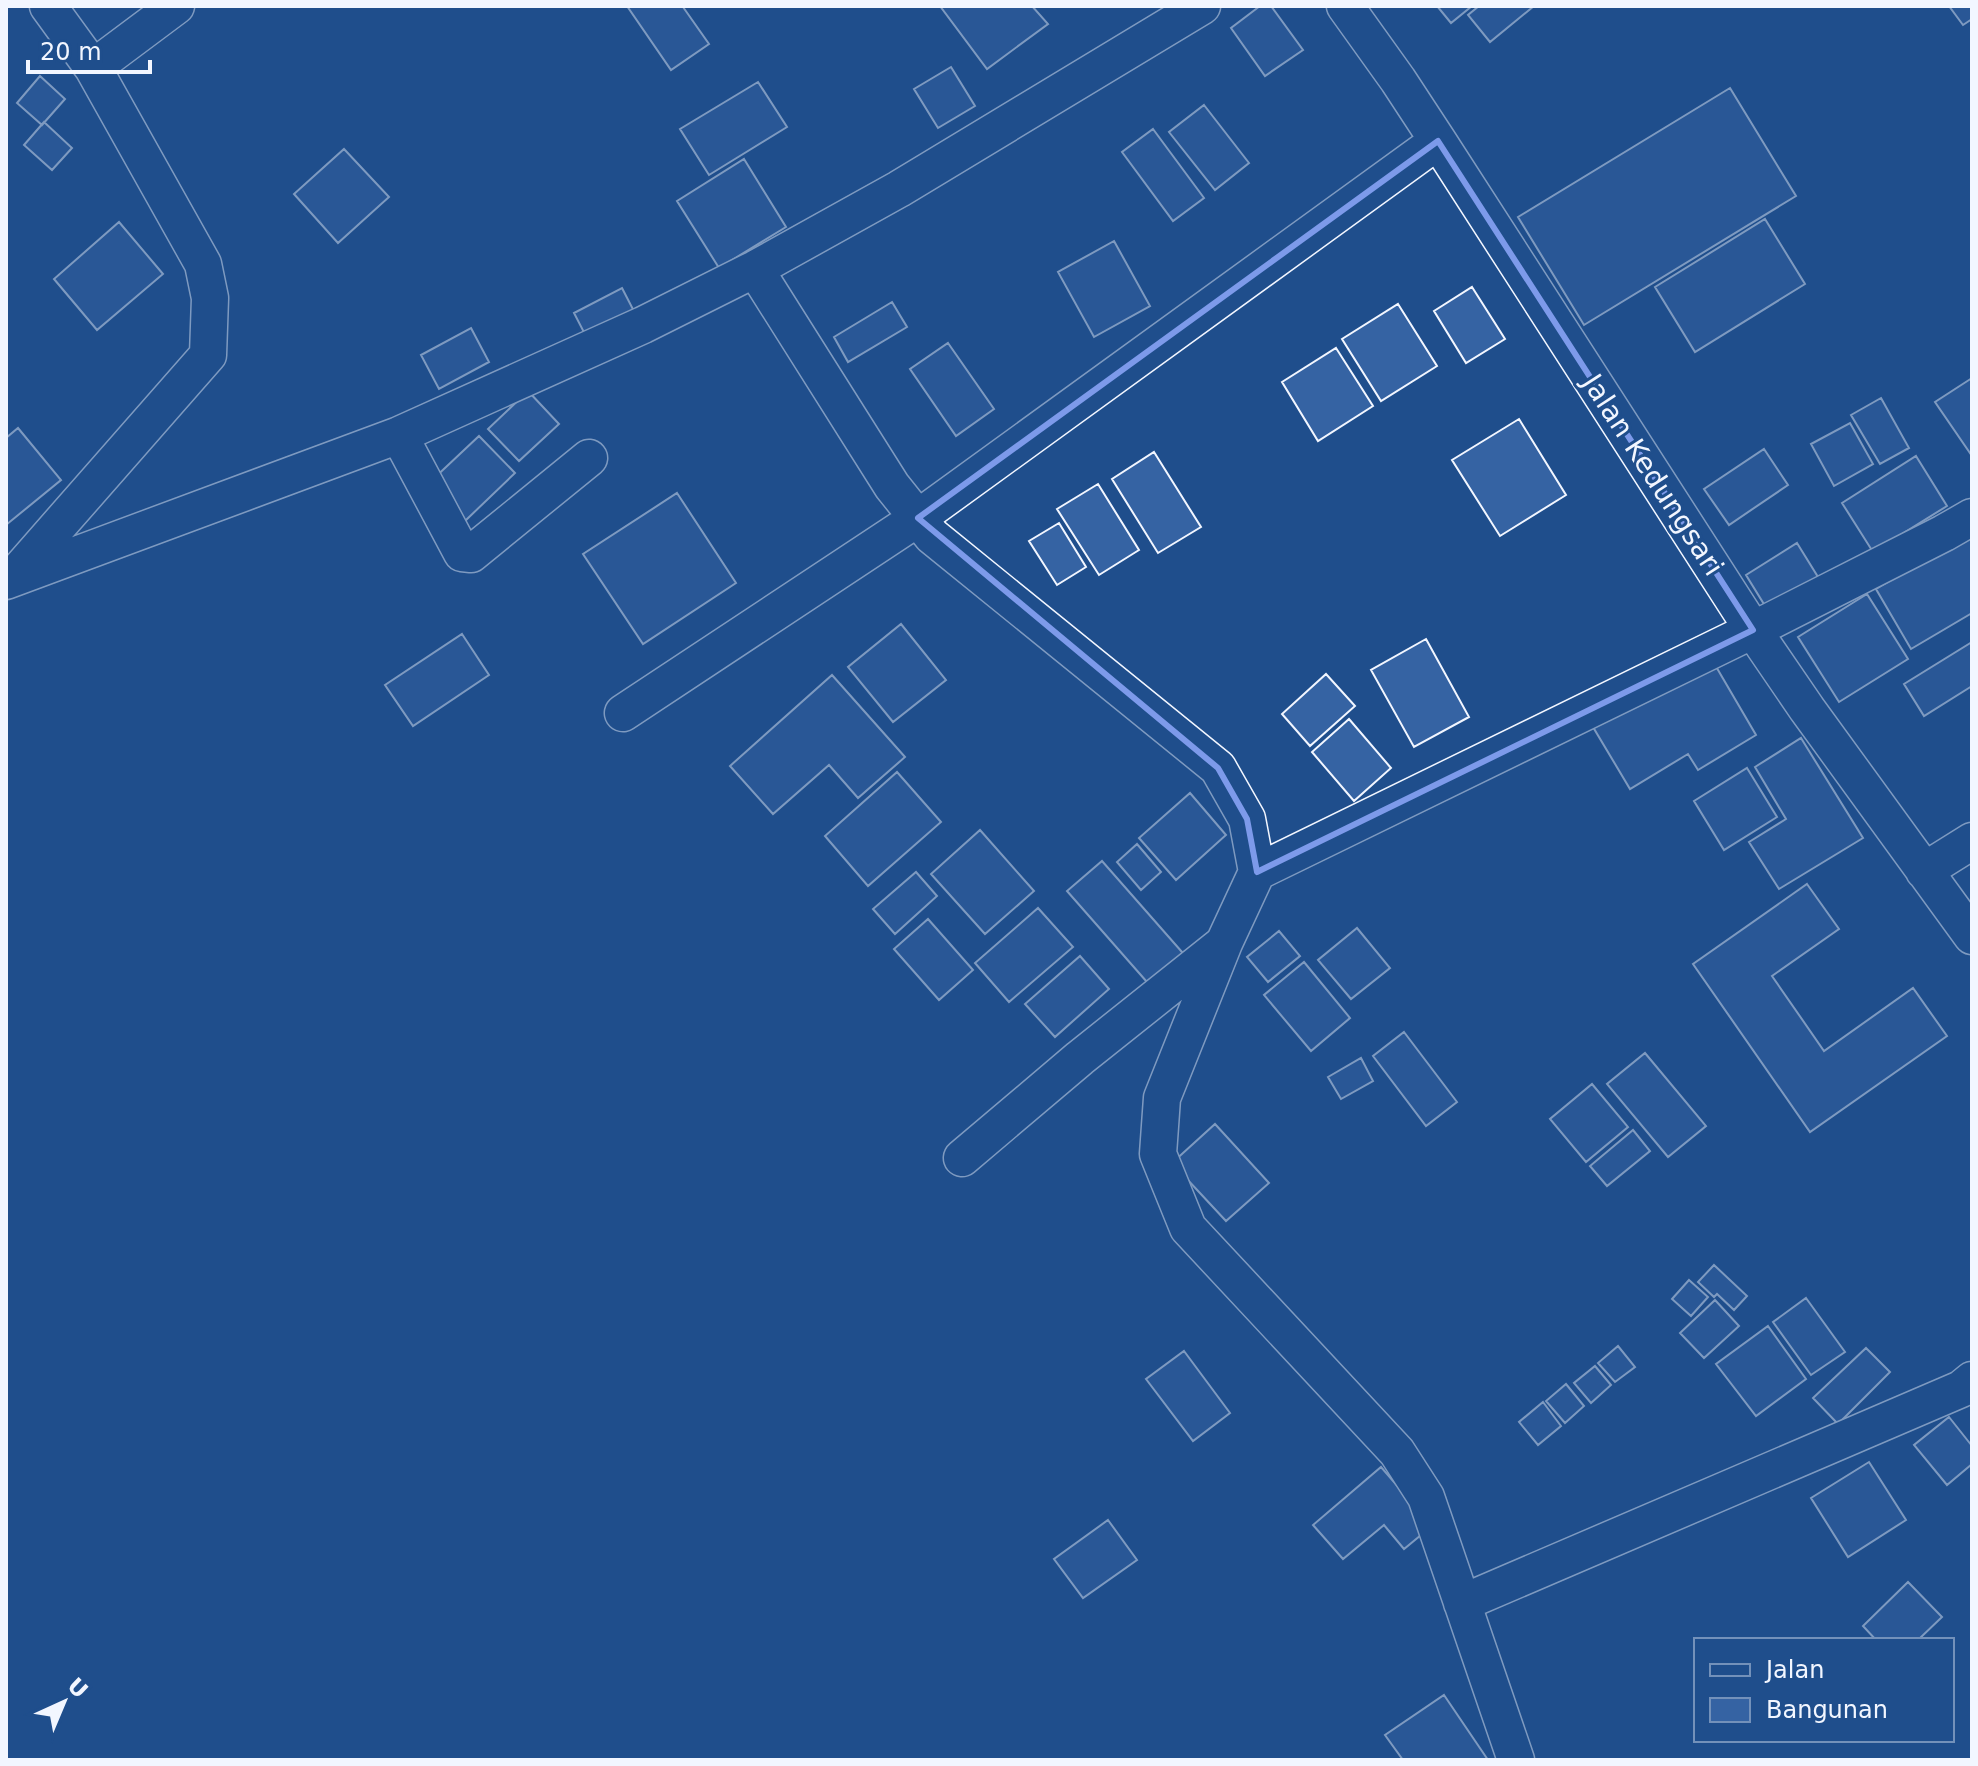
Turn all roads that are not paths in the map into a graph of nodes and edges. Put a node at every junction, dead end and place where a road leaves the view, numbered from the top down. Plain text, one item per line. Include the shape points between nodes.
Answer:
1 (48, 6) edge
2 (176, 6) edge
3 (1202, 6) edge
4 (1345, 6) edge
5 (93, 68) junction
6 (1438, 141) junction
7 (755, 269) junction
8 (399, 435) junction
9 (589, 458) dead end
10 (1972, 517) edge
11 (918, 518) junction
12 (8, 580) edge
13 (1753, 630) junction
14 (623, 713) dead end
15 (1972, 841) edge
16 (1924, 871) junction
17 (1257, 872) junction
18 (1972, 936) edge
19 (1224, 943) junction
20 (962, 1158) dead end
21 (1972, 1380) edge
22 (1462, 1603) junction
23 (1516, 1760) edge

1 - 5 street
2 - 5 street
3 - 7 street via 899,189
4 - 6 street, Jalan Kedungsari
5 - 12 street via 203,264 210,298 208,355
6 - 11 street
6 - 13 street, Jalan Kedungsari
7 - 8 street
7 - 11 street via 892,486
8 - 9 street via 462,553 471,554
8 - 12 street
10 - 13 street
11 - 14 street
11 - 17 street via 932,536 1218,768 1247,819
13 - 16 street, Jalan Kedungsari
13 - 17 street
15 - 16 street
16 - 18 street, Jalan Kedungsari
17 - 19 street
19 - 20 street
19 - 22 street via 1162,1098 1158,1154 1188,1228 1397,1452 1426,1497
21 - 22 street
22 - 23 street

